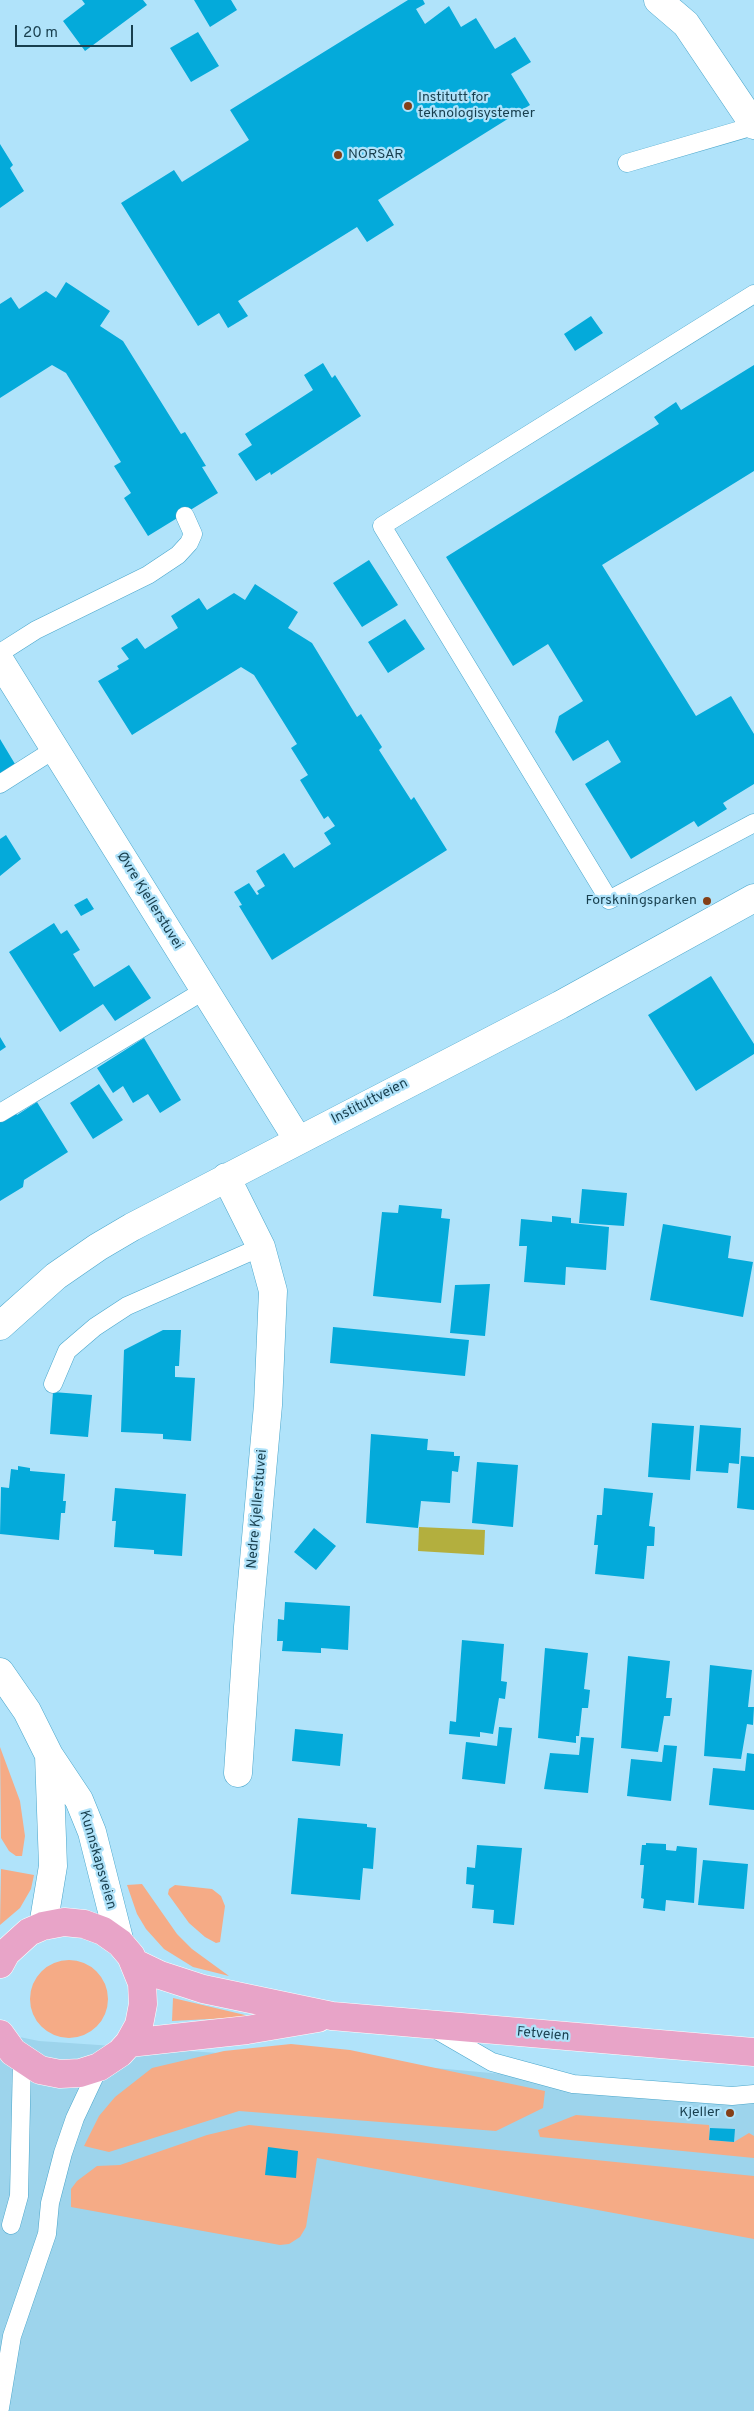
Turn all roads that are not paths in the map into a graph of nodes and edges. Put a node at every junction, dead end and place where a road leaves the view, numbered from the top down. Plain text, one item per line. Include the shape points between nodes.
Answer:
1 (658, 0) edge
2 (754, 125) edge
3 (628, 162) dead end
4 (754, 294) edge
5 (185, 516) dead end
6 (0, 653) edge
7 (0, 661) edge
8 (55, 749) junction
9 (0, 784) edge
10 (754, 824) edge
11 (754, 898) edge
12 (205, 990) junction
13 (0, 1113) edge
14 (298, 1140) junction
15 (226, 1177) junction
16 (261, 1248) junction
17 (0, 1326) edge
18 (53, 1384) dead end
19 (0, 1672) edge
20 (49, 1755) junction
21 (238, 1773) dead end
22 (43, 1926) junction
23 (128, 1953) junction
24 (2, 1957) edge
25 (332, 2016) junction
26 (428, 2025) junction
27 (0, 2034) edge
28 (129, 2043) junction
29 (754, 2052) edge
30 (22, 2060) junction
31 (99, 2067) junction
32 (754, 2094) edge
33 (11, 2225) dead end
34 (0, 2408) edge

1 - 2 street via 686,24
2 - 3 lane
4 - 10 lane via 382,526 609,900
5 - 6 lane via 193,534 178,555 148,575 36,630
7 - 8 street, Øvre Kjellerstuvei
8 - 9 lane
8 - 12 street, Øvre Kjellerstuvei
11 - 14 street, Instituttveien via 560,1005
12 - 13 lane
12 - 14 street, Øvre Kjellerstuvei
14 - 15 street, Instituttveien
15 - 16 street, Nedre Kjellerstuvei
15 - 17 street, Instituttveien via 98,1247 56,1276
16 - 18 lane via 127,1306 67,1351
16 - 21 street, Nedre Kjellerstuvei via 273,1300 268,1405
19 - 20 street, Kunnskapsveien via 27,1711
20 - 22 street, Kunnskapsveien via 53,1866
20 - 23 street, Kunnskapsveien via 79,1800 92,1832
22 - 23 highway, Fetveien via 64,1922 84,1924 104,1931
22 - 24 highway via 29,1932
23 - 25 highway, Fetveien via 160,1975 203,1988
23 - 28 highway via 142,1983 143,2004 139,2025
25 - 26 highway, Fetveien
25 - 28 highway, Fetveien via 246,2030
26 - 29 highway, Fetveien
26 - 32 lane via 492,2062 573,2084 732,2096
27 - 30 highway
28 - 31 highway
30 - 31 highway via 40,2070 60,2074 80,2073
30 - 33 lane via 19,2196
31 - 34 lane via 63,2153 50,2203 47,2234 12,2336

